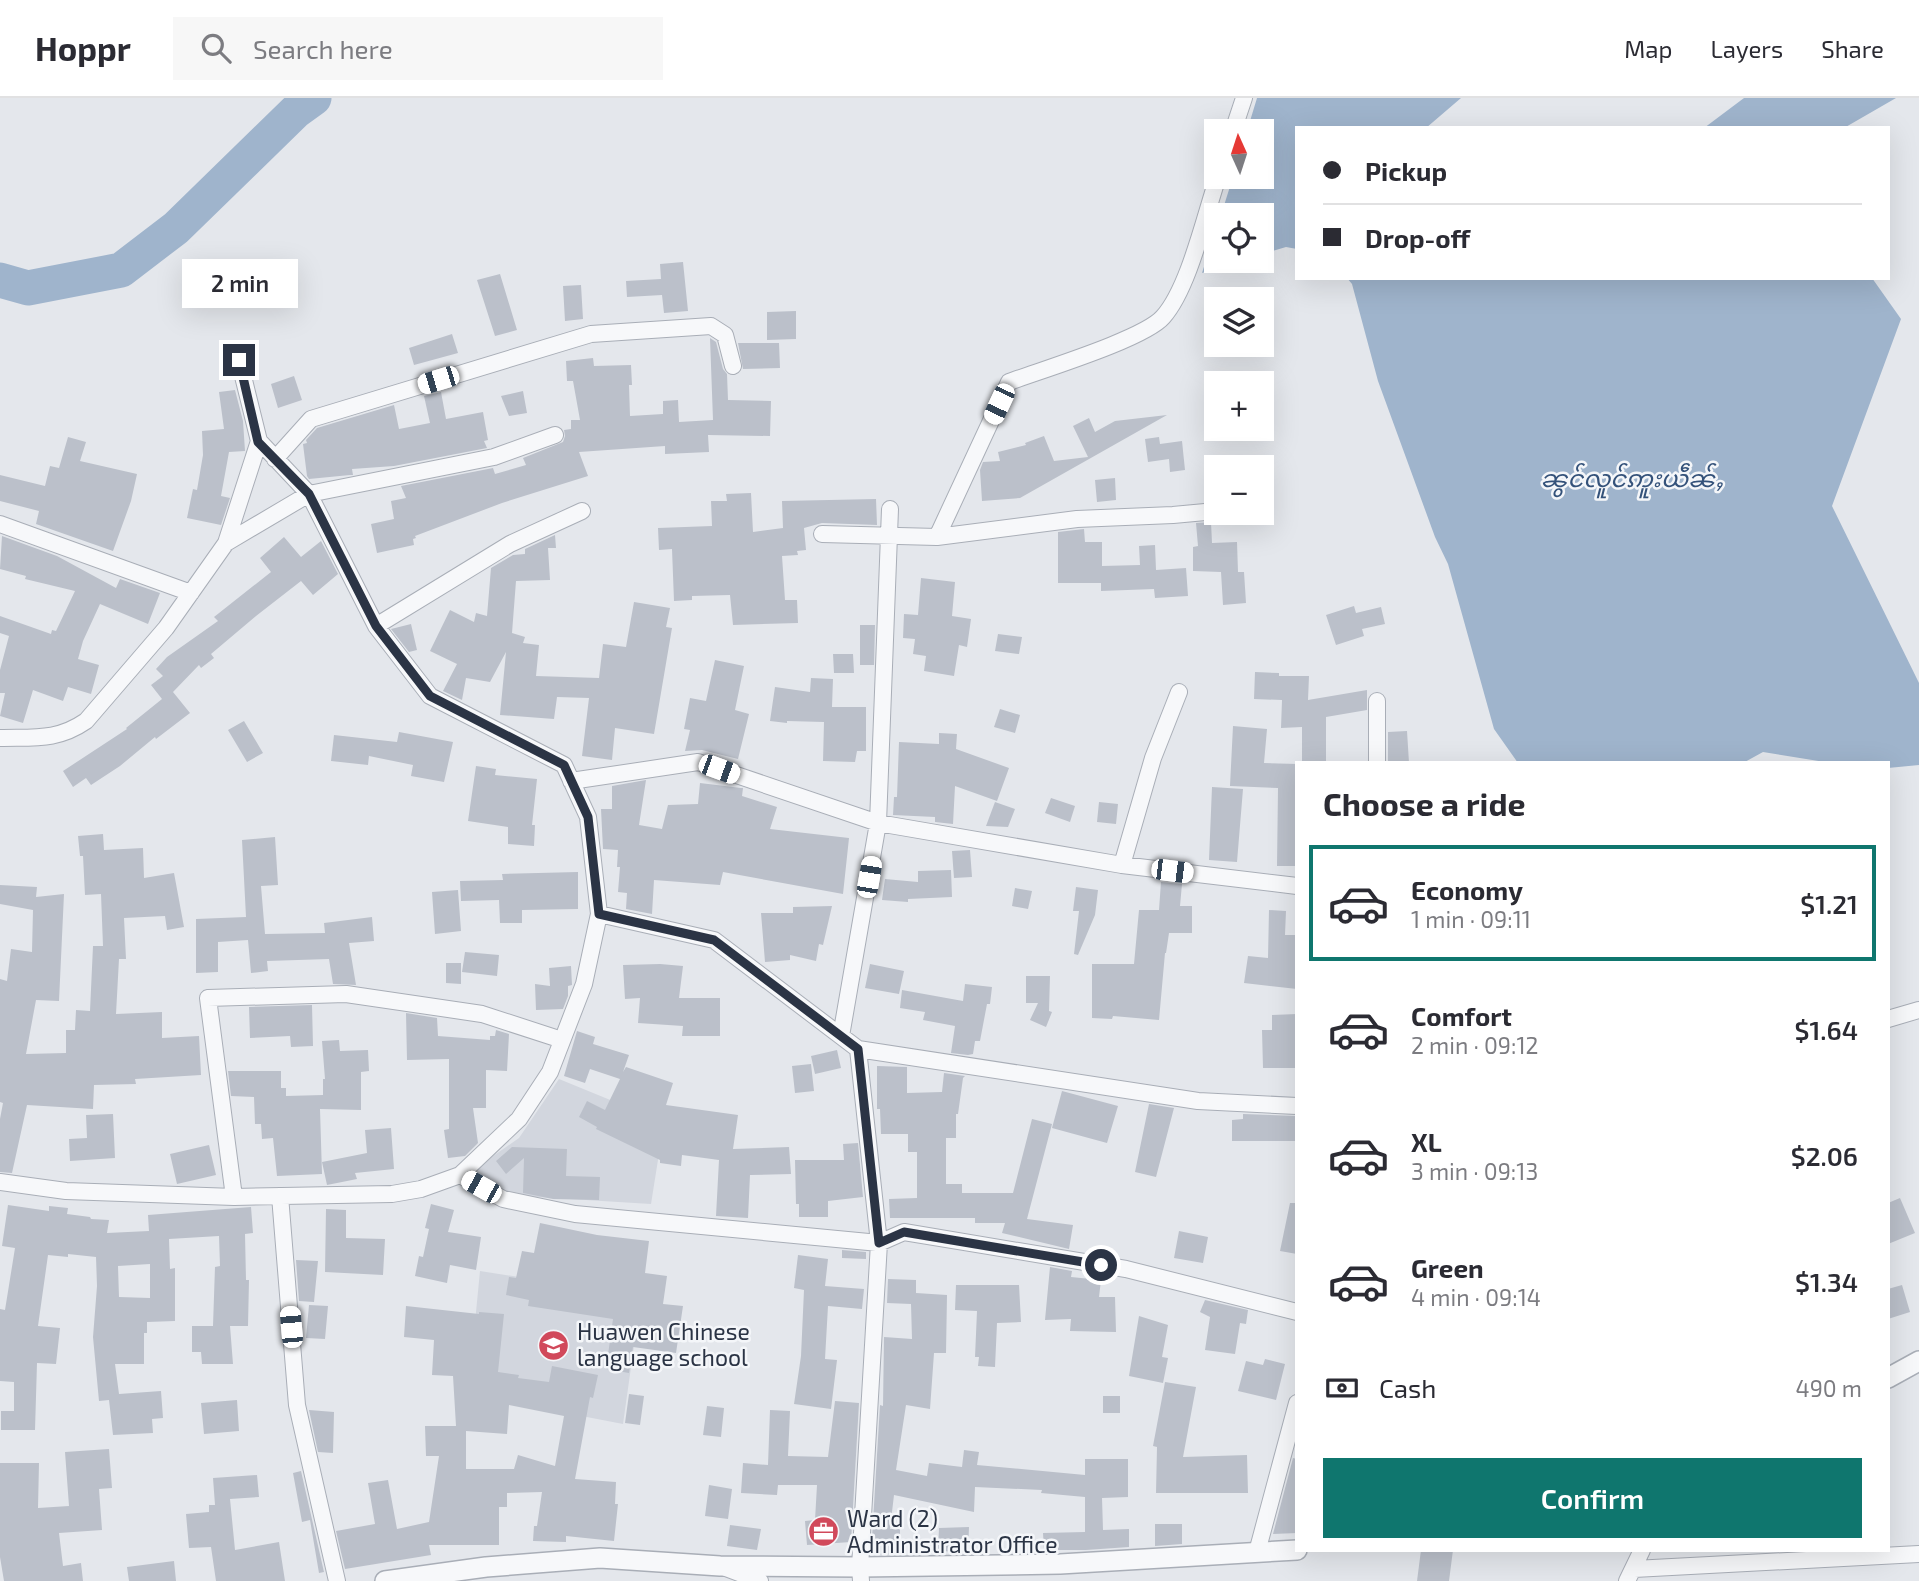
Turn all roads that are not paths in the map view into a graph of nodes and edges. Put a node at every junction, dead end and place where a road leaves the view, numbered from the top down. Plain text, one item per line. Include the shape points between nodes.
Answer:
1 (1244, 98) edge
2 (1237, 119) edge
3 (1214, 189) edge
4 (239, 360) dead end
5 (733, 366) dead end
6 (555, 435) dead end
7 (258, 442) junction
8 (275, 458) junction
9 (309, 494) junction
10 (890, 509) dead end
11 (582, 511) dead end
12 (1204, 511) edge
13 (0, 523) edge
14 (822, 534) dead end
15 (889, 535) junction
16 (937, 537) junction
17 (226, 542) junction
18 (191, 593) junction
19 (376, 626) junction
20 (1179, 692) dead end
21 (1377, 701) dead end
22 (0, 738) edge
23 (1377, 761) edge
24 (571, 781) junction
25 (878, 823) junction
26 (1122, 865) junction
27 (1295, 886) edge
28 (599, 914) junction
29 (1919, 1010) edge
30 (1890, 1018) edge
31 (841, 1037) junction
32 (562, 1040) junction
33 (858, 1049) junction
34 (1295, 1106) edge
35 (460, 1175) junction
36 (0, 1182) edge
37 (280, 1196) junction
38 (234, 1197) junction
39 (879, 1243) junction
40 (1295, 1311) edge
41 (1919, 1361) edge
42 (1890, 1377) edge
43 (1295, 1410) edge
44 (1295, 1550) edge
45 (1257, 1552) junction
46 (1641, 1552) edge
47 (1919, 1554) edge
48 (720, 1566) junction
49 (860, 1574) edge
50 (1630, 1575) edge
51 (337, 1581) edge
52 (385, 1581) edge
53 (760, 1581) edge

1 - 2 street
3 - 16 street via 1182,289 1162,319 1133,336 1009,382
4 - 7 street
5 - 8 street via 725,335 710,326 591,334 311,419
6 - 9 street via 494,457
7 - 8 street
7 - 17 street
8 - 9 street
9 - 17 street
9 - 19 street
10 - 15 street
11 - 19 street via 510,544
12 - 16 street via 1077,519
13 - 18 street
14 - 15 street
15 - 16 street
15 - 25 street
17 - 18 street
18 - 22 street via 86,722 69,733
19 - 24 street via 430,696 564,765
20 - 26 street via 1153,758
21 - 23 street
24 - 25 street via 698,762
24 - 28 street via 588,817
25 - 26 street
25 - 31 street
26 - 27 street
28 - 31 street via 714,940
28 - 32 street via 584,985
29 - 30 street
31 - 33 street
32 - 35 street via 550,1072 519,1119
32 - 38 street via 482,1014 346,994 208,998
33 - 34 street via 1198,1101
33 - 39 street
35 - 37 street via 392,1194
35 - 39 street via 503,1199 575,1214
36 - 38 street via 66,1191
37 - 38 street
37 - 51 street via 297,1405
39 - 40 street via 904,1232 917,1234 1126,1269
39 - 49 street
41 - 42 street
43 - 45 street
44 - 45 street
45 - 49 street
46 - 50 street
47 - 50 street
48 - 49 street
48 - 52 street via 600,1558
48 - 53 street

